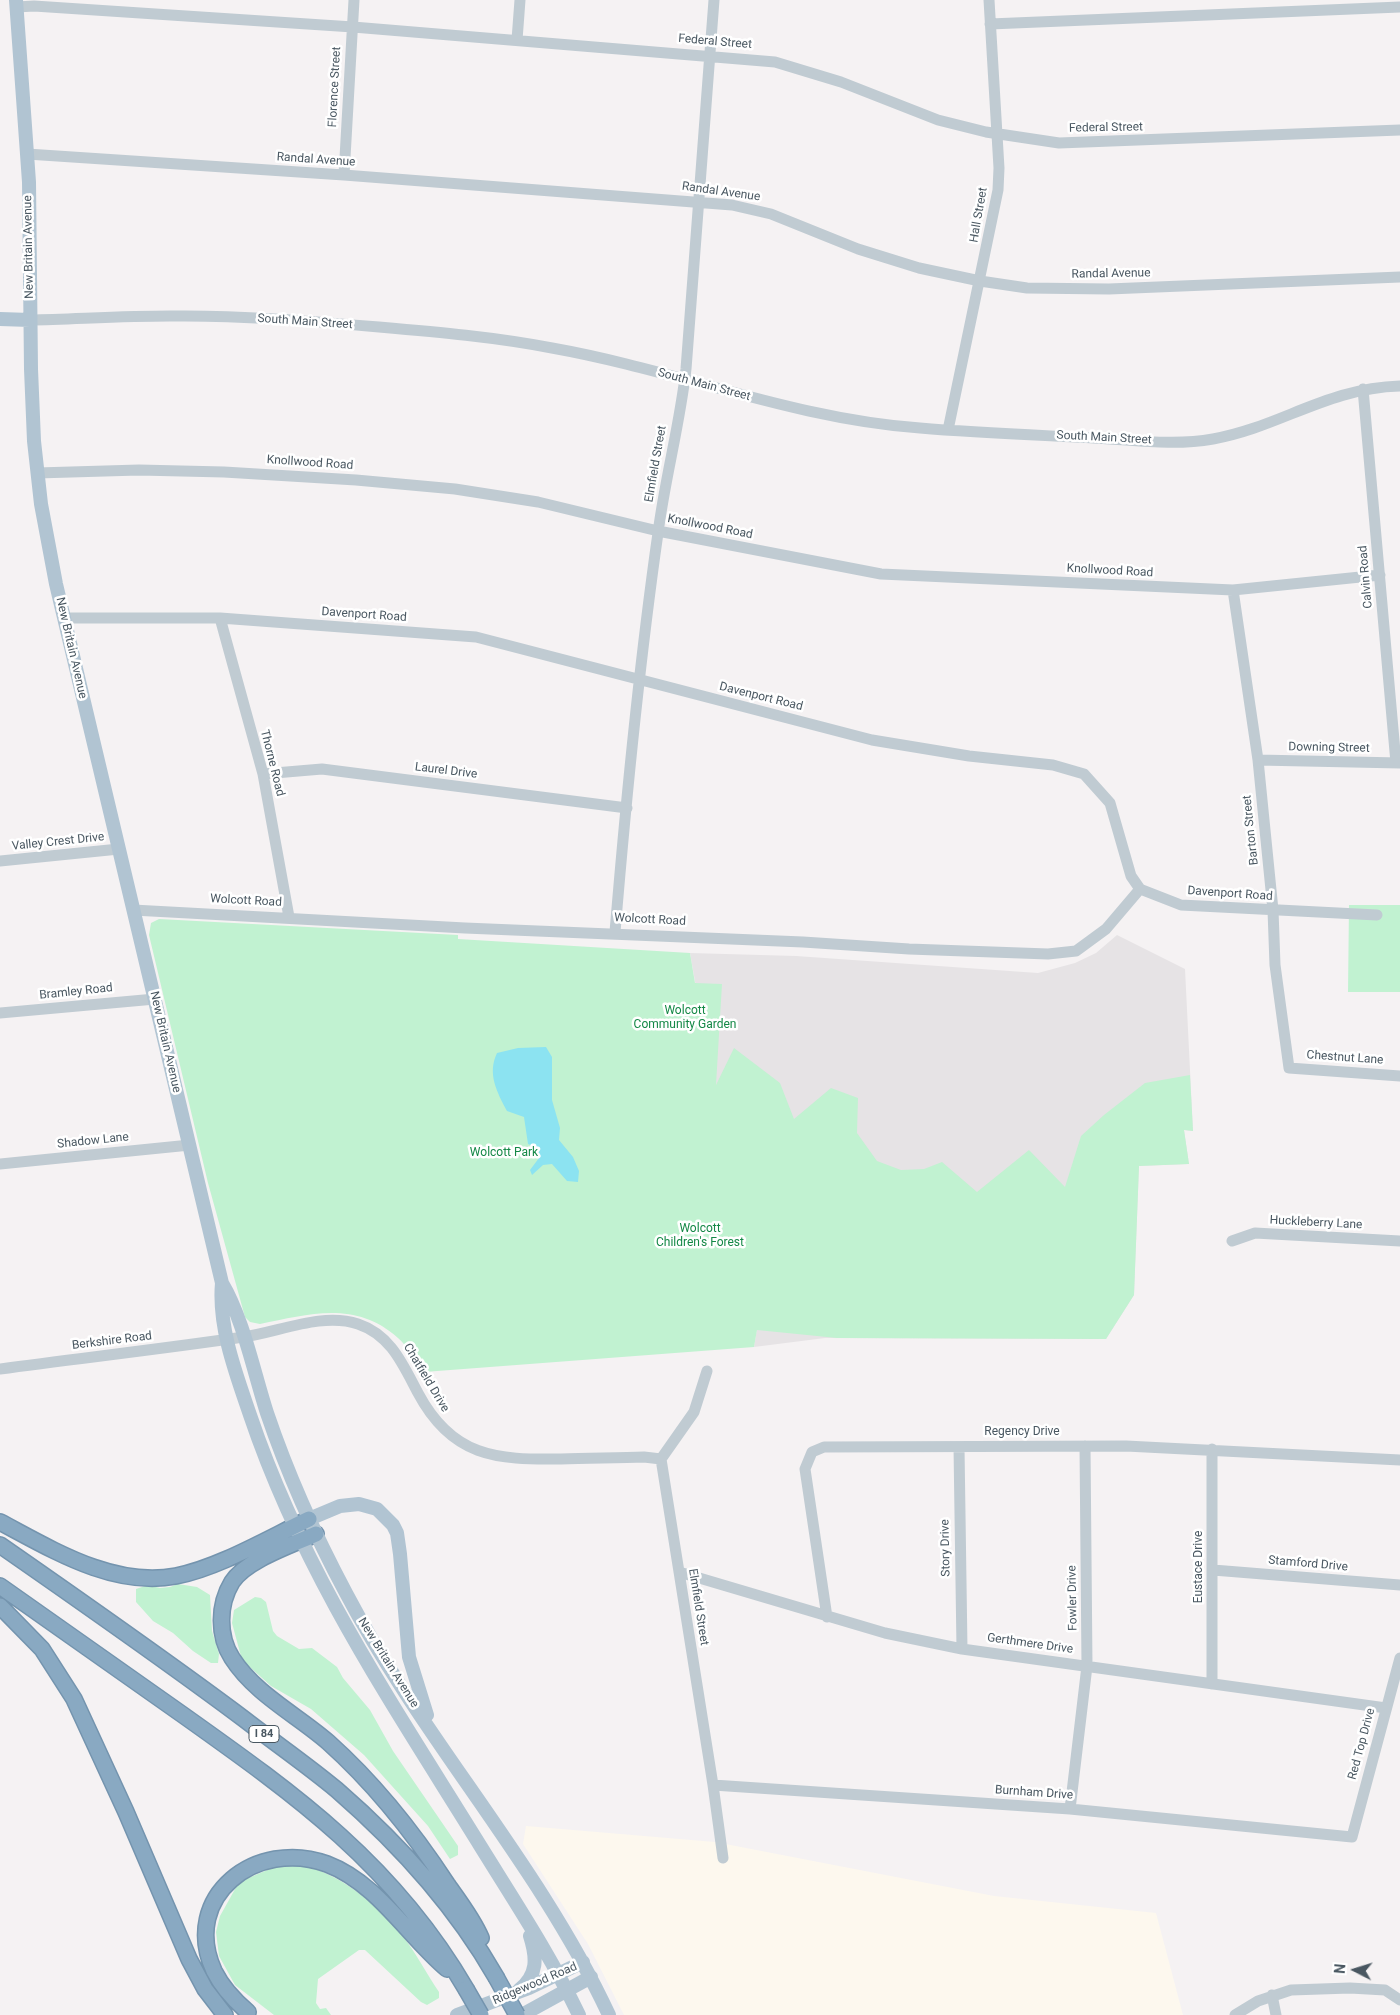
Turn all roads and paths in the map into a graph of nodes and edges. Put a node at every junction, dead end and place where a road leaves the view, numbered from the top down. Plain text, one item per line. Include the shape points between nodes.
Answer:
1 (354, 0) edge
2 (520, 0) edge
3 (714, 0) edge
4 (989, 0) edge
5 (17, 4) edge
6 (1400, 7) edge
7 (990, 24) junction
8 (353, 27) junction
9 (517, 40) junction
10 (710, 55) junction
11 (1400, 130) edge
12 (997, 134) junction
13 (28, 154) junction
14 (344, 175) junction
15 (699, 201) junction
16 (1400, 278) edge
17 (980, 282) junction
18 (0, 319) edge
19 (30, 320) junction
20 (685, 380) junction
21 (1400, 386) edge
22 (1363, 389) junction
23 (948, 430) junction
24 (37, 472) junction
25 (658, 531) junction
26 (1380, 575) junction
27 (1233, 590) junction
28 (64, 618) junction
29 (220, 618) junction
30 (640, 680) junction
31 (1258, 760) junction
32 (1398, 763) edge
33 (263, 774) junction
34 (626, 808) junction
35 (119, 849) junction
36 (0, 861) edge
37 (1140, 889) junction
38 (133, 910) junction
39 (1273, 910) junction
40 (1377, 916) dead end
41 (289, 917) junction
42 (615, 932) junction
43 (155, 999) junction
44 (0, 1013) edge
45 (1289, 1068) joint
46 (1400, 1076) edge
47 (190, 1145) junction
48 (0, 1164) edge
49 (1232, 1241) dead end
50 (1400, 1241) edge
51 (222, 1283) junction
52 (243, 1337) junction
53 (228, 1340) junction
54 (0, 1369) edge
55 (707, 1372) dead end
56 (959, 1446) junction
57 (1085, 1446) junction
58 (1212, 1449) junction
59 (661, 1459) junction
60 (1400, 1460) edge
61 (309, 1519) junction
62 (0, 1522) edge
63 (294, 1526) junction
64 (316, 1534) junction
65 (301, 1541) junction
66 (0, 1545) edge
67 (1213, 1570) junction
68 (679, 1572) junction
69 (1400, 1585) edge
70 (0, 1586) edge
71 (0, 1606) edge
72 (827, 1616) junction
73 (962, 1649) junction
74 (1400, 1658) edge
75 (1087, 1666) junction
76 (1212, 1684) junction
77 (1386, 1708) junction
78 (436, 1739) junction
79 (713, 1785) junction
80 (1070, 1809) junction
81 (1352, 1837) joint
82 (723, 1858) dead end
83 (522, 1914) junction
84 (584, 1962) junction
85 (493, 1971) junction
86 (558, 1975) junction
87 (591, 1977) junction
88 (464, 1985) junction
89 (567, 1991) junction
90 (511, 1995) junction
91 (1272, 1995) junction
92 (1400, 2000) edge
93 (249, 2014) edge
94 (225, 2015) edge
95 (457, 2015) edge
96 (482, 2015) edge
97 (518, 2015) edge
98 (522, 2015) edge
99 (579, 2015) edge
100 (609, 2015) edge
101 (1234, 2015) edge
102 (1276, 2015) edge

1 - 8 street, Florence Street
2 - 9 street
3 - 10 street, Elmfield Street
4 - 7 street, Hall Street
5 - 8 street, Federal Street
5 - 13 main road, New Britain Avenue
6 - 7 street
7 - 12 street, Hall Street
8 - 9 street, Federal Street
8 - 14 street, Florence Street
9 - 10 street, Federal Street
10 - 12 street, Federal Street via 775,62 810,71 938,120
10 - 15 street, Elmfield Street
11 - 12 street, Federal Street via 1059,143
12 - 17 street, Hall Street via 998,190
13 - 14 street, Randal Avenue
13 - 19 main road, New Britain Avenue
14 - 15 street, Randal Avenue
15 - 17 street, Randal Avenue via 771,214 858,249
15 - 20 street, Elmfield Street
16 - 17 street, Randal Avenue via 1109,289 1027,288
17 - 23 street, Hall Street
18 - 19 main road, South Main Street
19 - 20 street, South Main Street via 208,316 469,335 583,354
19 - 24 main road, New Britain Avenue
20 - 23 street, South Main Street via 827,416
20 - 25 street, Elmfield Street
21 - 22 street, South Main Street
22 - 23 street, South Main Street via 1236,434 1191,442
22 - 26 street, Calvin Road
24 - 25 street, Knollwood Road via 189,471 405,484 538,502
24 - 28 main road, New Britain Avenue
25 - 27 street, Knollwood Road via 881,574
25 - 30 street, Elmfield Street
26 - 27 street, Knollwood Road
26 - 32 street, Calvin Road
27 - 31 street, Barton Street
28 - 29 street, Davenport Road
28 - 35 main road, New Britain Avenue
29 - 30 street, Davenport Road via 476,637
29 - 33 street, Thorne Road
30 - 34 street, Elmfield Street
30 - 37 street, Davenport Road via 872,740 969,756 1054,765 1084,774 1110,803 1131,876
31 - 32 street, Downing Street
31 - 39 street, Barton Street
33 - 34 street, Laurel Drive via 322,769
33 - 41 street, Thorne Road
34 - 42 street, Elmfield Street
35 - 36 street, Valley Crest Drive
35 - 38 main road, New Britain Avenue
37 - 39 street, Davenport Road via 1181,905
37 - 42 street, Wolcott Road via 1106,929 1076,951 1048,954
38 - 41 street, Wolcott Road
38 - 43 main road, New Britain Avenue
39 - 40 street, Davenport Road
39 - 45 street, Barton Street
41 - 42 street, Wolcott Road via 466,928
43 - 44 street, Bramley Road
43 - 47 main road, New Britain Avenue
45 - 46 street, Chestnut Lane
47 - 48 street, Shadow Lane
47 - 51 main road, New Britain Avenue
49 - 50 street, Huckleberry Lane via 1255,1233
51 - 52 main road, New Britain Avenue via 233,1300
51 - 53 main road, New Britain Avenue via 220,1303
52 - 53 street, Chatfield Drive
52 - 59 street, Chatfield Drive via 335,1320 358,1324 379,1335 395,1351 435,1420 452,1436 480,1452 508,1459
52 - 61 main road, New Britain Avenue via 274,1432
53 - 54 street, Berkshire Road
53 - 63 main road, New Britain Avenue via 254,1427
55 - 59 street via 694,1412
56 - 57 street, Regency Drive
56 - 72 street, Regency Drive via 824,1447 812,1452 805,1469
56 - 73 street, Story Drive
57 - 58 street, Regency Drive
57 - 75 street, Fowler Drive
58 - 60 street, Regency Drive
58 - 67 street, Eustace Drive
59 - 68 street, Elmfield Street
61 - 63 highway
61 - 64 main road, New Britain Avenue
61 - 78 main road via 340,1506 359,1504 377,1510 392,1525 399,1548 410,1664
62 - 63 highway via 99,1569 147,1578 175,1576 205,1567
63 - 65 main road, New Britain Avenue
64 - 65 highway
64 - 78 main road, New Britain Avenue via 362,1623
65 - 83 main road, New Britain Avenue via 349,1634
65 - 85 highway via 247,1567 233,1581 222,1616 222,1633 227,1647 249,1679 328,1742 392,1808 472,1921
66 - 85 highway, I 84 via 177,1669 343,1796 430,1885
67 - 69 street, Stamford Drive
67 - 76 street, Eustace Drive
68 - 72 street, Gerthmere Drive
68 - 79 street, Elmfield Street
70 - 88 highway, I 84 via 272,1778 327,1822 368,1860 402,1899
71 - 94 highway via 42,1649 74,1698 192,1965
72 - 73 street, Gerthmere Drive via 885,1633
73 - 75 street, Gerthmere Drive
74 - 77 street, Red Top Drive
75 - 76 street, Gerthmere Drive
75 - 80 street, Fowler Drive
76 - 77 street, Gerthmere Drive
77 - 81 street, Red Top Drive
78 - 84 main road, New Britain Avenue via 542,1893
79 - 80 street, Burnham Drive
79 - 82 street, Elmfield Street
80 - 81 street, Burnham Drive
83 - 86 main road, New Britain Avenue
83 - 90 main road via 534,1948 535,1964 530,1978
84 - 86 main road, Ridgewood Road
84 - 87 main road, New Britain Avenue
85 - 97 highway, I 84, bridge
86 - 89 main road, New Britain Avenue
86 - 90 main road, Ridgewood Road
87 - 89 main road, Ridgewood Road
87 - 100 main road, New Britain Avenue
88 - 93 highway via 356,1880 314,1860 279,1857 251,1866 231,1879 214,1903 207,1926 208,1949 214,1971 229,1994
88 - 96 highway, I 84, bridge
89 - 98 main road, Ridgewood Road
89 - 99 main road, New Britain Avenue
90 - 95 main road, Ridgewood Road
91 - 92 street via 1291,1990 1350,1988 1385,1990
91 - 101 street
91 - 102 street

